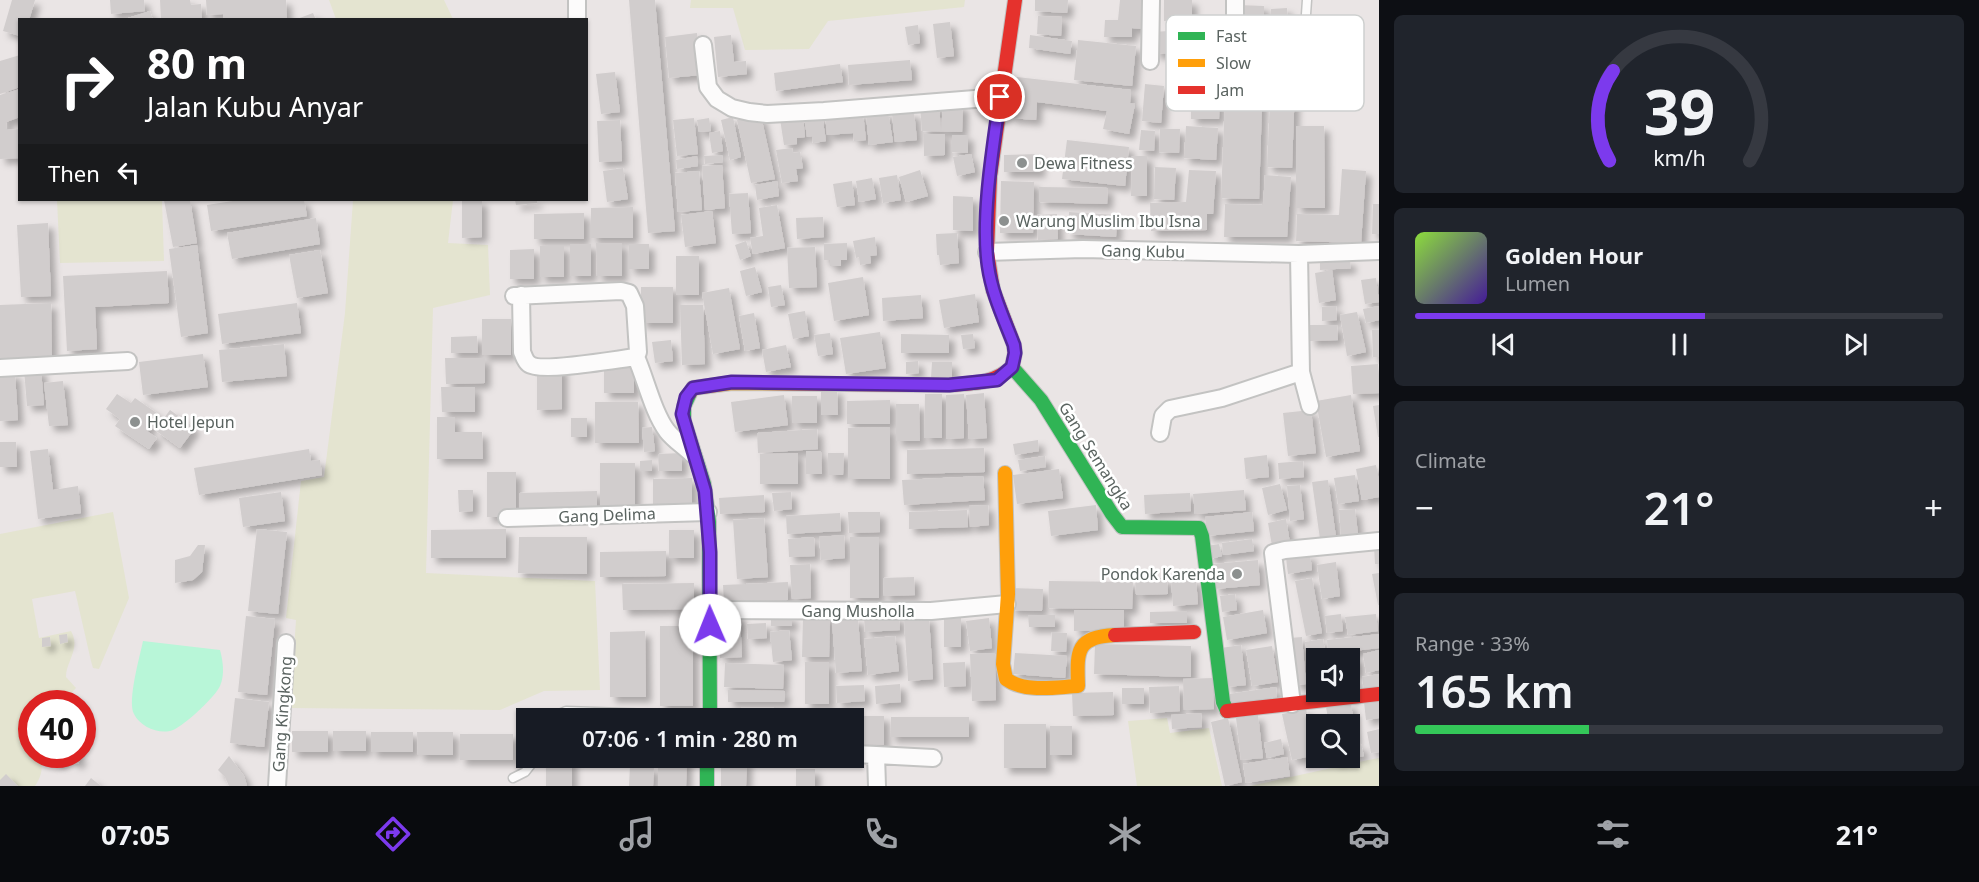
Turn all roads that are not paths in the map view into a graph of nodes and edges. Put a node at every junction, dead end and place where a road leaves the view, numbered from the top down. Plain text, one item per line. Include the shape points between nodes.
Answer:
1 (577, 0) edge
2 (1015, 0) edge
3 (1151, 0) edge
4 (1307, 0) edge
5 (1306, 15) edge
6 (578, 18) edge
7 (703, 45) dead end
8 (1150, 61) dead end
9 (1000, 97) junction
10 (1379, 251) edge
11 (987, 252) junction
12 (1299, 254) junction
13 (636, 357) junction
14 (128, 361) dead end
15 (1012, 367) junction
16 (0, 368) edge
17 (1301, 372) junction
18 (1310, 406) dead end
19 (1160, 433) dead end
20 (696, 458) junction
21 (1005, 473) dead end
22 (708, 512) junction
23 (507, 518) dead end
24 (1379, 541) edge
25 (1007, 604) junction
26 (710, 610) junction
27 (1194, 632) dead end
28 (286, 643) dead end
29 (1379, 694) edge
30 (1292, 704) junction
31 (710, 708) edge
32 (864, 754) edge
33 (876, 755) junction
34 (933, 758) dead end
35 (528, 768) edge
36 (707, 768) edge
37 (513, 778) dead end
38 (277, 786) edge
39 (707, 786) edge
40 (877, 786) edge

1 - 6 street
2 - 9 street
3 - 8 street
4 - 5 lane
7 - 9 street via 708,87 717,99 749,112 824,111
9 - 11 street via 990,176
10 - 12 street, Gang Kubu
11 - 12 street, Gang Kubu via 1083,249
11 - 15 street via 993,290 1014,345
12 - 17 street
13 - 13 street via 635,306 629,293 518,295 522,352 530,365
13 - 20 street via 667,430
14 - 16 street
15 - 20 street via 997,380 960,384 732,382 693,388 682,414
15 - 30 street, Gang Semangka via 1041,399 1122,527 1199,528 1226,710
17 - 18 street
17 - 19 street via 1222,398 1170,409 1163,416
20 - 22 street
21 - 25 street
22 - 23 street, Gang Delima
22 - 26 street
24 - 30 street via 1273,553
25 - 26 street, Gang Musholla via 932,611
25 - 27 street via 1003,672 1008,682 1015,685 1078,686 1078,649 1081,643 1098,636
26 - 31 street
28 - 38 street, Gang Kingkong
29 - 30 street
32 - 33 street
33 - 34 street
33 - 40 street
35 - 37 lane
36 - 39 street

